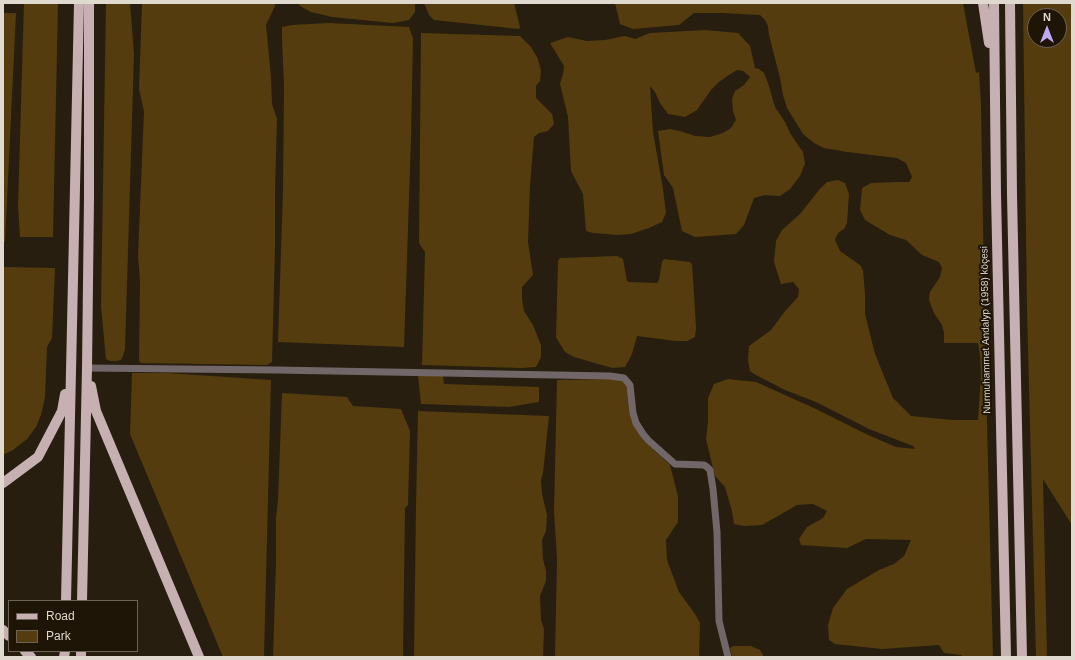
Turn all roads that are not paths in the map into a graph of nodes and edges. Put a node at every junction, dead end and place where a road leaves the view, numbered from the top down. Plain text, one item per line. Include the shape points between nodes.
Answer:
1 (79, 3) edge
2 (89, 3) edge
3 (983, 3) edge
4 (994, 3) edge
5 (1010, 3) edge
6 (994, 78) junction
7 (71, 365) junction
8 (87, 368) junction
9 (3, 483) edge
10 (66, 600) edge
11 (82, 600) edge
12 (198, 657) edge
13 (728, 657) edge
14 (1006, 657) edge
15 (1022, 657) edge

1 - 7 main road
2 - 8 main road
3 - 6 main road
4 - 6 main road, Nurmuhammet Andalyp (1958) köçesi
5 - 15 main road
6 - 14 main road, Nurmuhammet Andalyp (1958) köçesi
7 - 9 main road via 62,411 38,457
7 - 10 main road
8 - 11 main road
8 - 12 main road via 96,411
8 - 13 street via 624,378 630,385 636,423 648,440 675,464 704,464 710,470 717,532 718,621

